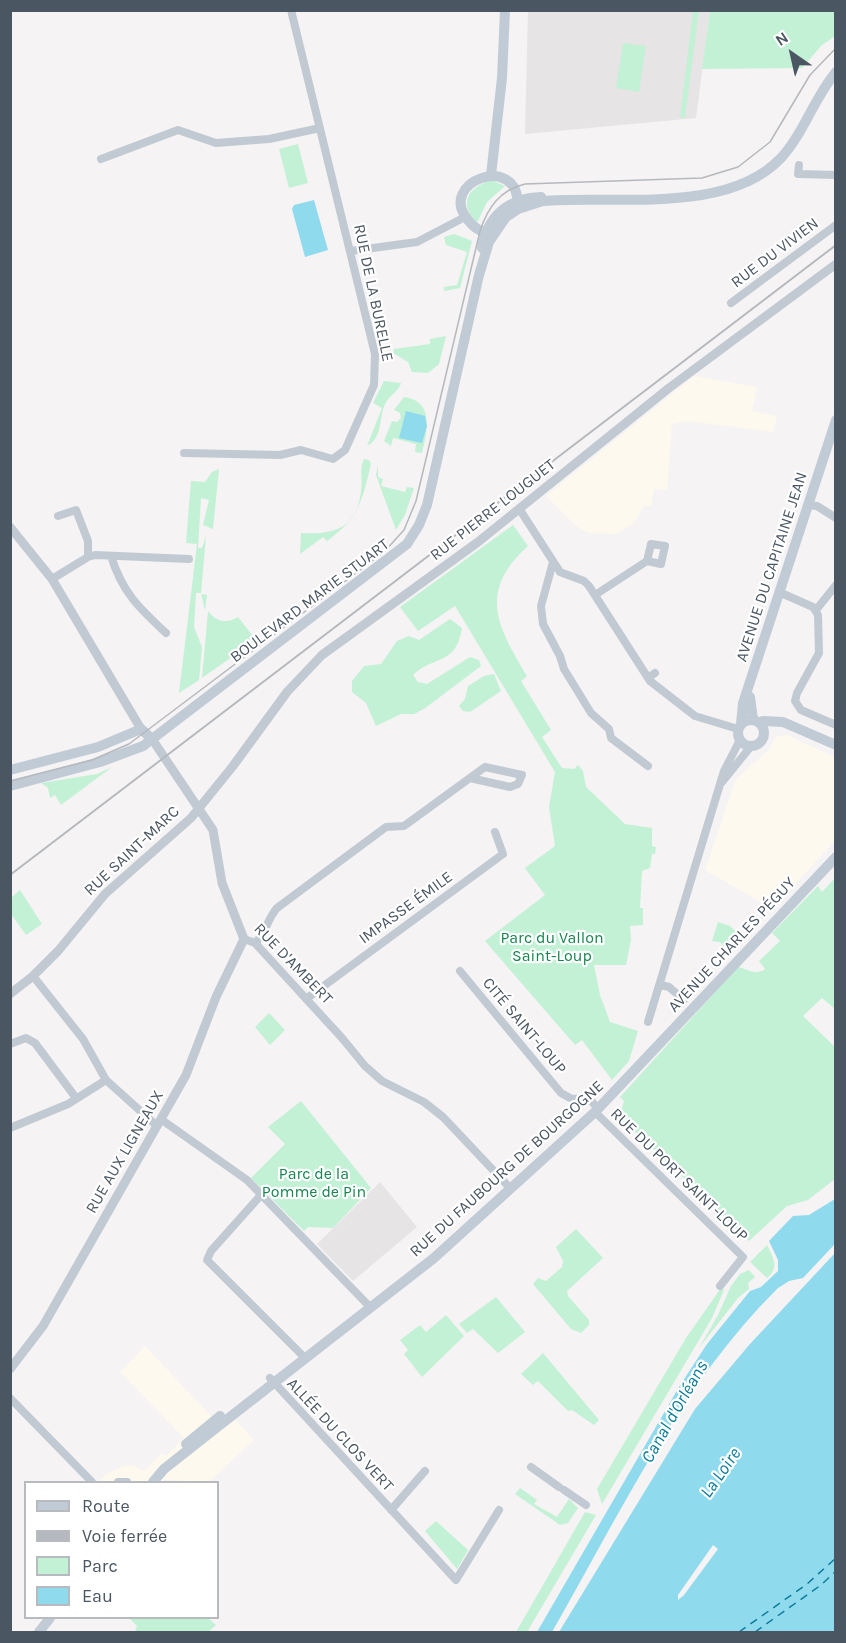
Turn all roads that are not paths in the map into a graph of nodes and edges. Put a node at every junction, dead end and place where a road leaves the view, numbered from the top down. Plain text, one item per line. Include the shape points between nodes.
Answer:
1 (291, 10) edge
2 (505, 10) edge
3 (836, 66) edge
4 (836, 72) edge
5 (320, 128) junction
6 (101, 159) dead end
7 (799, 165) dead end
8 (491, 175) junction
9 (836, 175) edge
10 (518, 204) junction
11 (465, 216) junction
12 (836, 225) edge
13 (489, 233) junction
14 (351, 251) junction
15 (836, 264) edge
16 (731, 303) dead end
17 (836, 420) edge
18 (836, 434) edge
19 (184, 453) dead end
20 (810, 505) junction
21 (520, 510) junction
22 (58, 516) dead end
23 (836, 518) edge
24 (10, 527) edge
25 (111, 556) junction
26 (88, 557) junction
27 (189, 559) dead end
28 (647, 561) dead end
29 (553, 562) junction
30 (52, 579) junction
31 (836, 585) edge
32 (782, 593) junction
33 (595, 595) junction
34 (816, 610) junction
35 (166, 633) dead end
36 (756, 722) junction
37 (836, 725) edge
38 (141, 729) junction
39 (740, 731) junction
40 (763, 735) junction
41 (152, 739) junction
42 (752, 745) junction
43 (836, 746) edge
44 (836, 752) edge
45 (648, 766) dead end
46 (10, 770) edge
47 (470, 778) junction
48 (721, 783) junction
49 (10, 786) edge
50 (198, 808) junction
51 (495, 832) dead end
52 (836, 857) edge
53 (244, 939) junction
54 (255, 943) junction
55 (460, 971) dead end
56 (33, 976) junction
57 (661, 985) junction
58 (10, 994) edge
59 (306, 999) junction
60 (684, 1000) dead end
61 (648, 1022) dead end
62 (10, 1044) edge
63 (652, 1054) joint
64 (106, 1080) junction
65 (76, 1098) junction
66 (597, 1111) junction
67 (160, 1123) junction
68 (10, 1128) edge
69 (510, 1188) junction
70 (261, 1195) junction
71 (720, 1286) dead end
72 (372, 1304) junction
73 (303, 1356) junction
74 (10, 1369) edge
75 (272, 1381) junction
76 (10, 1398) edge
77 (531, 1467) dead end
78 (425, 1471) dead end
79 (91, 1481) edge
80 (149, 1481) edge
81 (154, 1481) edge
82 (586, 1505) dead end
83 (391, 1510) junction
84 (499, 1510) dead end
85 (50, 1619) edge
86 (57, 1619) edge
87 (39, 1632) edge
88 (47, 1632) edge

1 - 5 street, RUE DE LA BURELLE
2 - 8 main road
3 - 10 main road via 826,76 784,147 759,172 737,183 699,192
4 - 10 main road via 783,156 747,183 711,195
5 - 6 street via 269,139 216,143 178,130
5 - 14 street, RUE DE LA BURELLE
7 - 9 street via 798,174
8 - 10 main road via 507,181
8 - 11 main road via 481,176 468,185 462,202
10 - 13 main road, BOULEVARD MARIE STUART
11 - 13 main road
11 - 14 street via 417,242
12 - 16 street, RUE DU VIVIEN
13 - 41 main road, BOULEVARD MARIE STUART via 427,505 414,535 393,558
14 - 19 street, RUE DE LA BURELLE via 377,367 374,385 343,453 329,459 301,450 280,455
15 - 21 street, RUE PIERRE LOUGUET via 669,388
17 - 20 main road, AVENUE DU CAPITAINE JEAN
18 - 20 main road, AVENUE DU CAPITAINE JEAN
20 - 23 street
20 - 32 main road, AVENUE DU CAPITAINE JEAN
21 - 29 street
21 - 50 street, RUE PIERRE LOUGUET via 322,655 287,692
22 - 26 street via 76,510 88,541
24 - 30 street, RUE D'AMBERT
25 - 26 street
25 - 27 street
25 - 35 street via 117,576 132,601
26 - 30 street
28 - 33 street
29 - 33 street via 563,575 586,582
29 - 45 street via 541,606 543,624 591,713 609,729 611,738
30 - 38 street, RUE D'AMBERT
31 - 34 street
32 - 34 street
32 - 36 main road, AVENUE DU CAPITAINE JEAN via 750,698
32 - 39 main road, AVENUE DU CAPITAINE JEAN via 743,703
33 - 39 street via 662,690 701,719
34 - 37 street via 819,653 795,701 801,710
36 - 39 main road
36 - 40 main road, AVENUE DU CAPITAINE JEAN
36 - 43 main road via 783,722
38 - 41 main road, RUE D'AMBERT
38 - 46 main road via 98,747
39 - 42 main road
39 - 48 street
40 - 42 main road
40 - 44 main road via 783,729
41 - 49 main road, BOULEVARD MARIE STUART via 100,762
41 - 50 street, RUE D'AMBERT
42 - 48 street
47 - 47 street via 485,767 522,775 518,784 510,787
47 - 54 street via 404,826 386,827 277,908
48 - 57 street
50 - 53 street, RUE D'AMBERT via 213,830 222,883
50 - 56 street, RUE SAINT-MARC via 105,894
51 - 59 street, IMPASSE ÉMILE via 503,854
52 - 63 main road, AVENUE CHARLES PÉGUY
53 - 54 street, RUE D'AMBERT
53 - 67 street, RUE AUX LIGNEAUX via 216,997 186,1075
54 - 59 street, RUE D'AMBERT
55 - 66 street, CITÉ SAINT-LOUP via 561,1093 572,1099 589,1098
56 - 58 street, RUE SAINT-MARC
56 - 64 street via 83,1040
57 - 60 street
57 - 61 street
59 - 69 street, RUE D'AMBERT via 365,1066 382,1081 424,1102 443,1117
62 - 65 street via 27,1038 35,1043
63 - 66 main road, RUE DU FAUBOURG DE BOURGOGNE
64 - 65 street
64 - 67 street
65 - 68 street
66 - 69 main road, RUE DU FAUBOURG DE BOURGOGNE
66 - 71 street, RUE DU PORT SAINT-LOUP via 743,1257
67 - 70 street via 247,1180
67 - 74 street, RUE AUX LIGNEAUX via 43,1326
69 - 72 main road, RUE DU FAUBOURG DE BOURGOGNE via 434,1258
70 - 72 street
70 - 73 street via 207,1260
72 - 73 main road, RUE DU FAUBOURG DE BOURGOGNE
73 - 75 main road, RUE DU FAUBOURG DE BOURGOGNE
75 - 80 main road, RUE DU FAUBOURG DE BOURGOGNE via 191,1438
75 - 81 main road, RUE DU FAUBOURG DE BOURGOGNE
75 - 83 street, ALLÉE DU CLOS VERT
76 - 79 street
77 - 82 street
78 - 83 street, ALLÉE DU CLOS VERT
83 - 84 street, ALLÉE DU CLOS VERT via 456,1580
85 - 87 main road
86 - 88 main road

